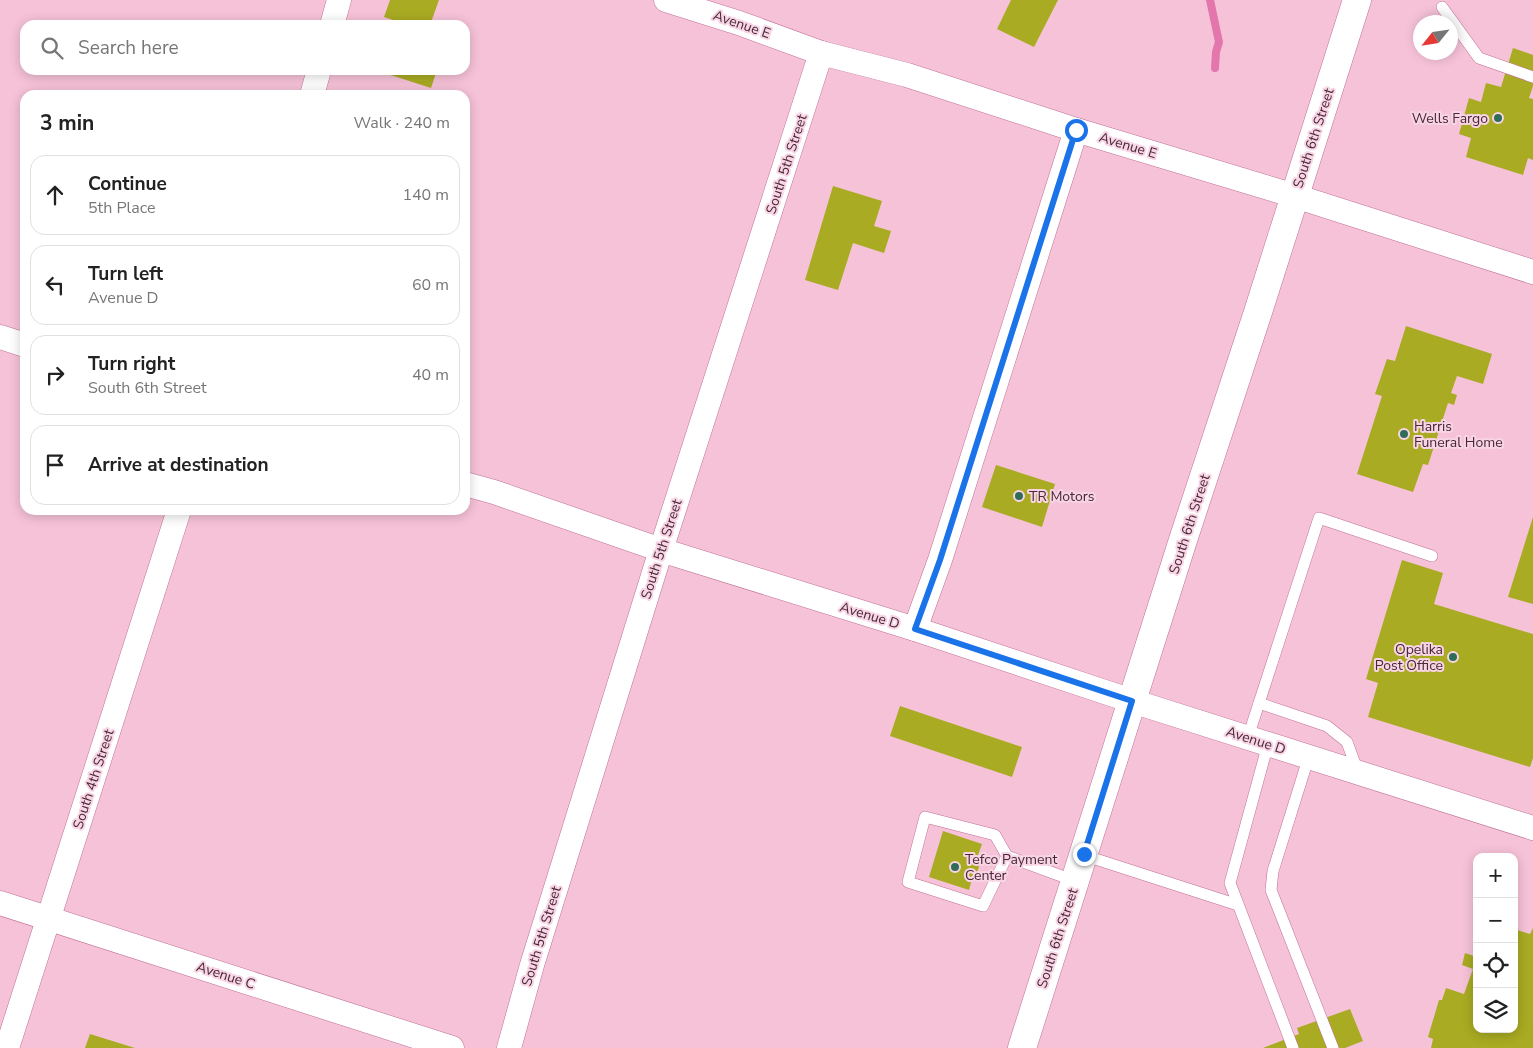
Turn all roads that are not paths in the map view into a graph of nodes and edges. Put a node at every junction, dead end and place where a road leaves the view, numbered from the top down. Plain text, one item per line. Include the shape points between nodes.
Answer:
1 (339, 0) edge
2 (666, 0) edge
3 (1357, 0) edge
4 (1442, 7) dead end
5 (333, 20) edge
6 (822, 53) junction
7 (318, 75) edge
8 (1533, 77) edge
9 (313, 90) edge
10 (1076, 130) junction
11 (1295, 196) junction
12 (1533, 272) edge
13 (0, 337) edge
14 (20, 344) edge
15 (470, 485) edge
16 (177, 515) edge
17 (661, 550) junction
18 (1432, 556) dead end
19 (915, 629) junction
20 (1132, 701) junction
21 (1259, 703) junction
22 (1258, 741) junction
23 (1309, 756) junction
24 (1358, 772) junction
25 (1533, 828) edge
26 (1084, 854) junction
27 (1007, 856) junction
28 (1075, 881) junction
29 (0, 903) edge
30 (1238, 905) junction
31 (48, 918) junction
32 (7, 1048) edge
33 (452, 1048) edge
34 (509, 1048) edge
35 (1022, 1048) edge
36 (1294, 1048) edge
37 (1332, 1048) edge

1 - 5 street
2 - 6 street, Avenue E via 740,22
3 - 11 street, South 6th Street
4 - 8 lane via 1479,58
6 - 10 street, Avenue E via 907,75
6 - 17 street, South 5th Street
7 - 9 street
10 - 11 street, Avenue E
10 - 19 street via 940,560
11 - 12 street, Avenue E
11 - 20 street, South 6th Street
13 - 14 street
15 - 17 street, Avenue D
16 - 31 street, South 4th Street
17 - 19 street, Avenue D
17 - 34 street, South 5th Street via 534,956
18 - 21 lane via 1319,518
19 - 20 street, Avenue D
20 - 22 street, Avenue D
20 - 26 street, South 6th Street
21 - 22 lane
21 - 24 lane via 1327,726 1347,742
22 - 23 street, Avenue D
22 - 30 lane via 1230,883
23 - 24 street, Avenue D
23 - 37 lane via 1273,871 1271,890
24 - 25 street, Avenue D
26 - 28 street, South 6th Street
26 - 30 lane
27 - 27 lane via 995,835 925,817 908,882 982,906
27 - 28 lane
28 - 35 street, South 6th Street
29 - 31 street, Avenue C
30 - 36 lane
31 - 32 street, South 4th Street
31 - 33 street, Avenue C

